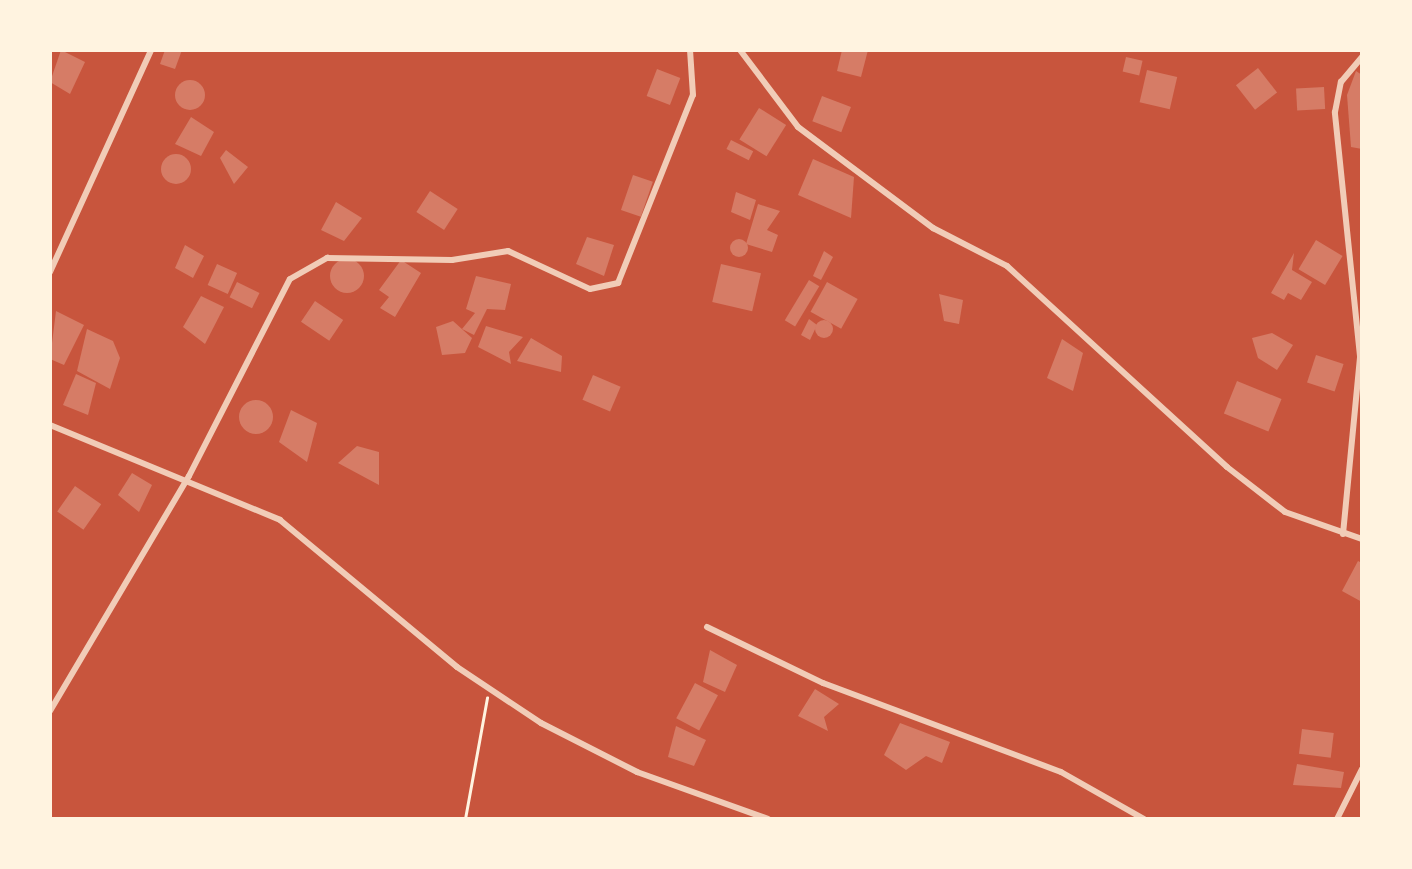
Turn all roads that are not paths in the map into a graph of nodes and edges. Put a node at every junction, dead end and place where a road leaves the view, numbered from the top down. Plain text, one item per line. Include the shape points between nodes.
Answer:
1 (151, 50) edge
2 (690, 50) edge
3 (740, 50) edge
4 (1362, 57) edge
5 (50, 272) edge
6 (50, 426) edge
7 (190, 476) junction
8 (1344, 534) junction
9 (1362, 540) edge
10 (707, 627) dead end
11 (50, 711) edge
12 (1362, 769) edge
13 (768, 819) edge
14 (1144, 819) edge
15 (1337, 819) edge

1 - 5 street
2 - 7 street via 694,95 618,283 590,289 508,251 316,262 286,285
3 - 8 street via 806,134 933,228 1007,266 1285,512
4 - 8 street via 1341,82 1335,112 1360,356
6 - 7 street
7 - 11 street
7 - 13 street via 327,551 489,690 604,756
8 - 9 street
10 - 14 street via 822,683 1061,772
12 - 15 street

